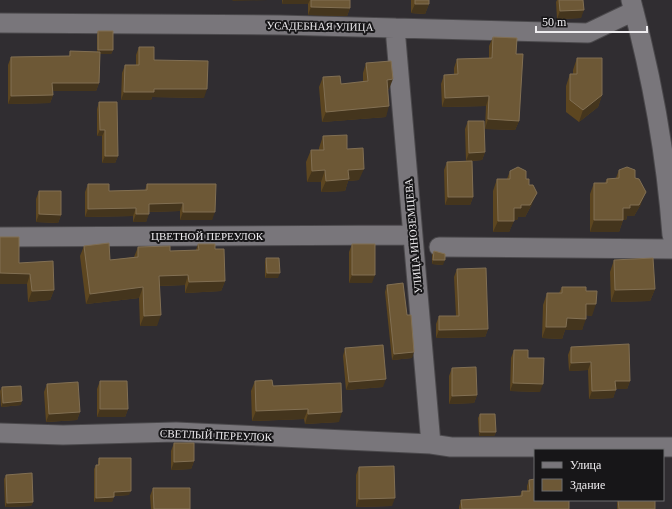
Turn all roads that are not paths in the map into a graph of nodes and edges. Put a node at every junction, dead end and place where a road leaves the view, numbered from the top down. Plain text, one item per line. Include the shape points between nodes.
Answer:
1 (633, 6) edge
2 (0, 23) edge
3 (395, 28) junction
4 (667, 139) edge
5 (672, 235) edge
6 (413, 236) junction
7 (0, 237) edge
8 (439, 247) dead end
9 (672, 249) edge
10 (0, 433) edge
11 (431, 444) junction
12 (672, 447) edge

1 - 3 street, УСАДЕБНАЯ УЛИЦА via 588,33
1 - 4 street
2 - 3 street, УСАДЕБНАЯ УЛИЦА
3 - 6 street, УЛИЦА ИНОЗЕМЦЕВА
4 - 5 street
6 - 7 street, ЦВЕТНОЙ ПЕРЕУЛОК
6 - 11 street, УЛИЦА ИНОЗЕМЦЕВА
8 - 9 street
10 - 11 street, СВЕТЛЫЙ ПЕРЕУЛОК via 63,435 176,432
11 - 12 street, СВЕТЛЫЙ ПЕРЕУЛОК via 451,447

